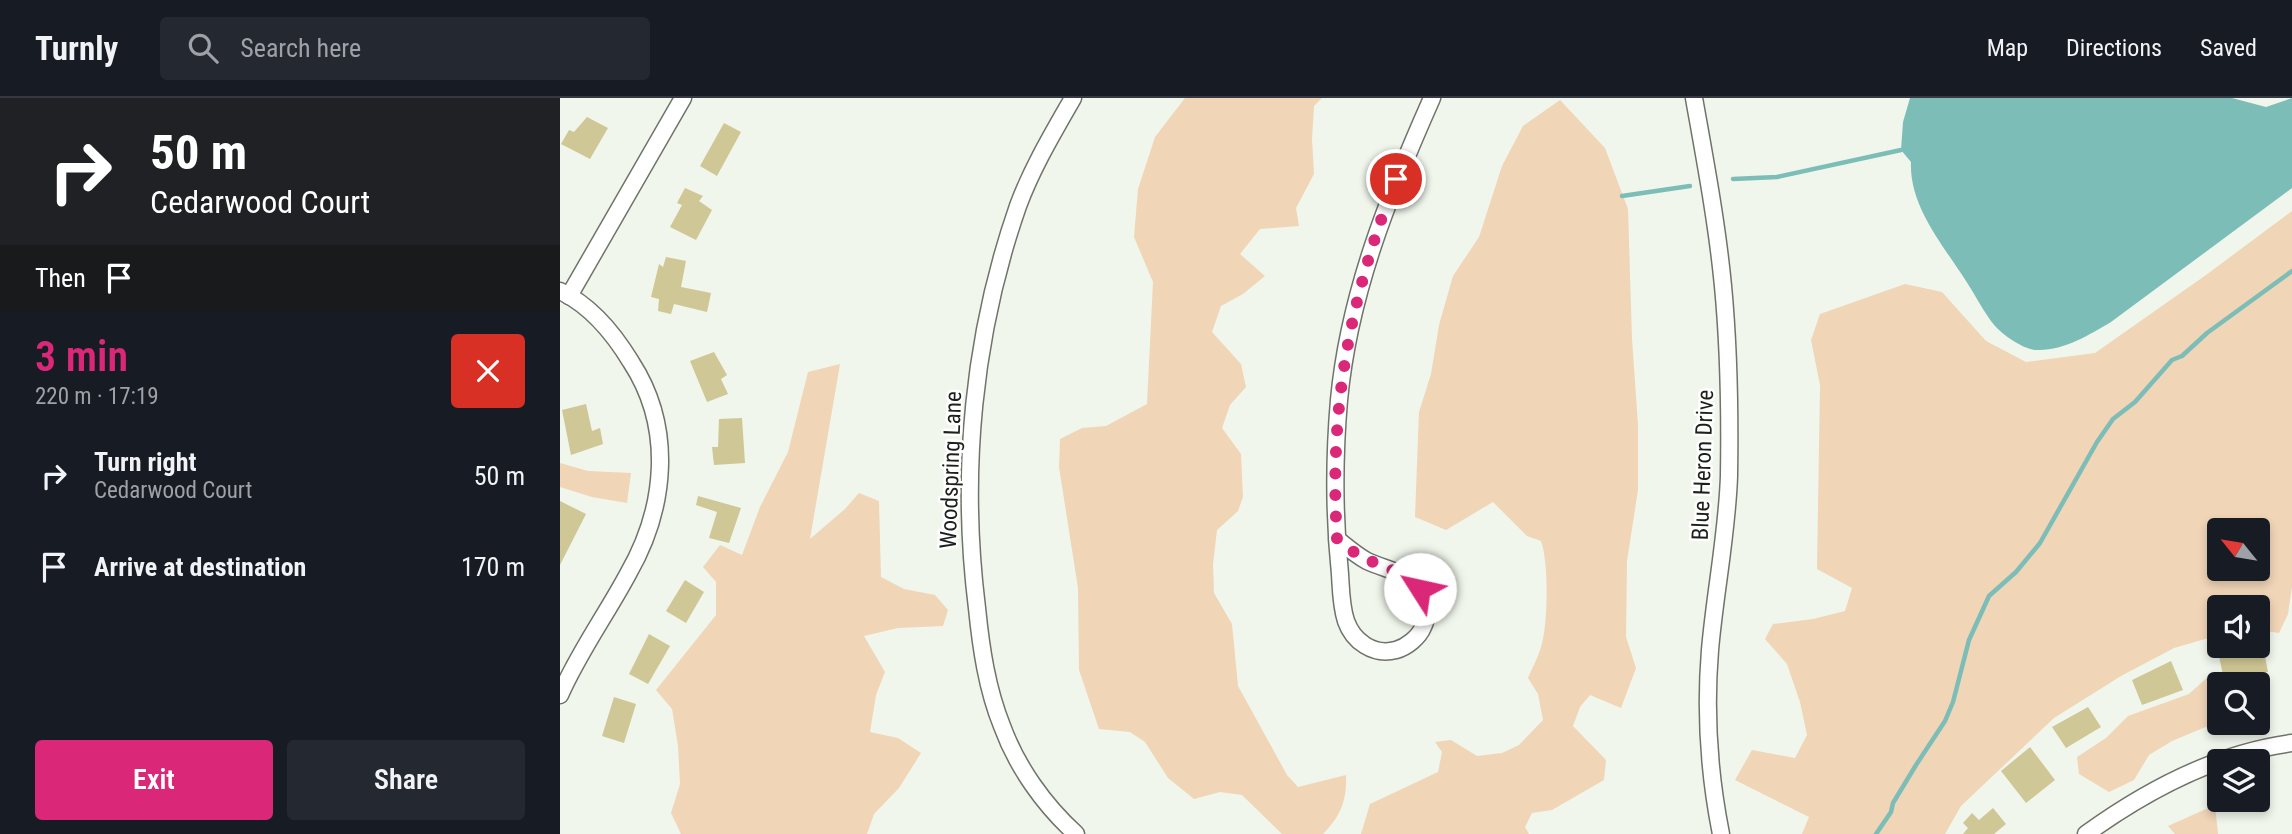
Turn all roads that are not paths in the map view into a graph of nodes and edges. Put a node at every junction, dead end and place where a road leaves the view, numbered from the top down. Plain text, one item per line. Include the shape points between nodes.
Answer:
1 (683, 98) edge
2 (1073, 98) edge
3 (1432, 98) edge
4 (1694, 98) edge
5 (565, 293) edge
6 (1337, 539) junction
7 (560, 695) edge
8 (2292, 743) edge
9 (1076, 834) edge
10 (1721, 834) edge
11 (2086, 834) edge

1 - 5 street
2 - 9 street, Woodspring Lane via 1019,205 997,278 976,384 970,522 980,639 1002,727 1046,803
3 - 6 street via 1377,230 1348,338 1335,445
4 - 10 street, Blue Heron Drive via 1723,285 1729,389 1729,480 1708,699 1712,786
5 - 7 street via 603,324 640,374 657,424 661,473 656,507 642,546
6 - 6 street via 1342,605 1353,634 1374,650 1395,650 1413,640 1426,618 1426,603 1416,583 1359,556
8 - 11 street via 2230,756 2174,780

